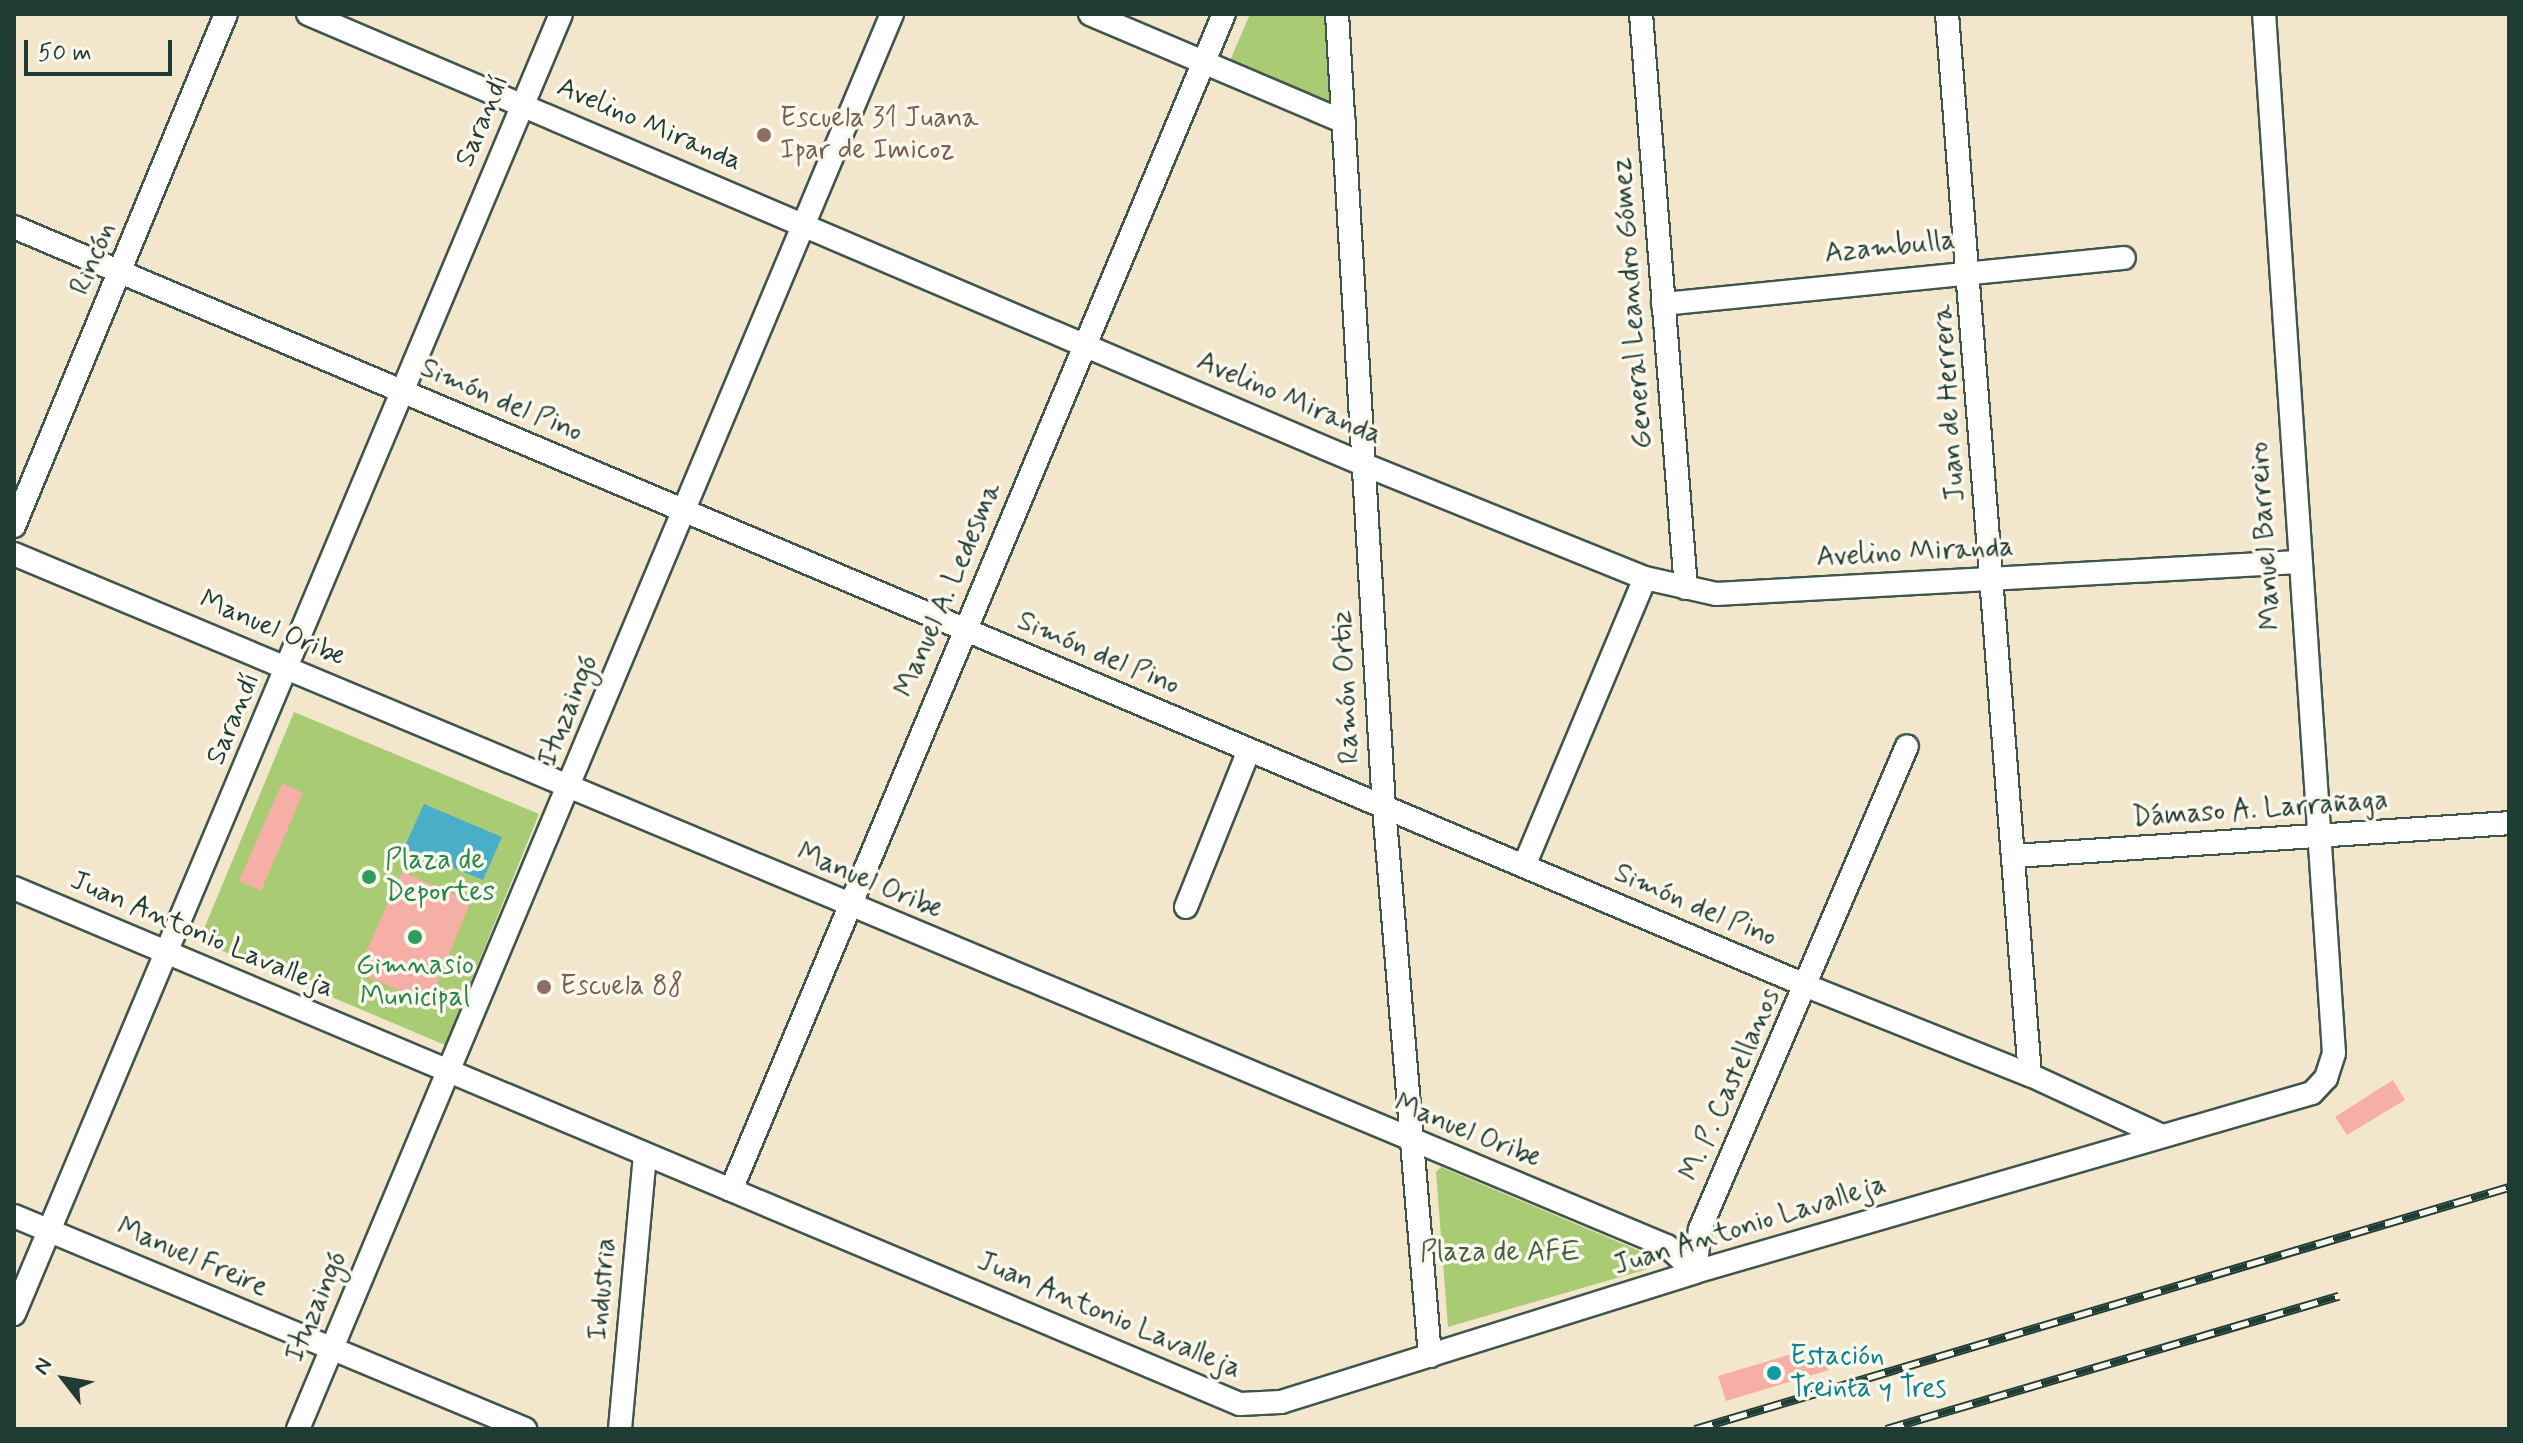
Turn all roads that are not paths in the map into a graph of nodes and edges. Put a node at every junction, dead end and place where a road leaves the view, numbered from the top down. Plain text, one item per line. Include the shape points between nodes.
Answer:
1 (226, 14) edge
2 (308, 14) edge
3 (561, 14) edge
4 (892, 14) edge
5 (1090, 14) edge
6 (1224, 14) edge
7 (1337, 14) edge
8 (1641, 14) edge
9 (1947, 14) edge
10 (2264, 14) edge
11 (1204, 63) junction
12 (522, 105) junction
13 (1344, 122) junction
14 (805, 223) junction
15 (14, 227) edge
16 (2124, 258) dead end
17 (1970, 270) junction
18 (120, 273) junction
19 (1663, 304) junction
20 (1086, 344) junction
21 (401, 392) junction
22 (1365, 465) junction
23 (683, 510) junction
24 (14, 526) edge
25 (14, 554) edge
26 (2298, 562) junction
27 (1645, 578) junction
28 (1993, 579) junction
29 (1686, 588) junction
30 (964, 630) junction
31 (289, 669) junction
32 (1907, 746) dead end
33 (1249, 750) junction
34 (570, 788) junction
35 (1384, 807) junction
36 (2509, 823) edge
37 (2318, 837) junction
38 (2014, 856) junction
39 (1524, 866) junction
40 (14, 888) edge
41 (847, 906) junction
42 (1186, 907) dead end
43 (166, 953) junction
44 (1807, 986) junction
45 (2334, 1053) joint
46 (449, 1072) junction
47 (2030, 1075) junction
48 (2160, 1135) junction
49 (1412, 1143) junction
50 (645, 1154) junction
51 (731, 1190) junction
52 (14, 1216) edge
53 (49, 1231) junction
54 (1695, 1272) junction
55 (14, 1314) edge
56 (331, 1349) junction
57 (1430, 1356) junction
58 (298, 1429) edge
59 (525, 1429) edge
60 (620, 1429) edge

1 - 18 street, Rincón
2 - 12 street, Avelino Miranda
3 - 12 street, Sarandí
4 - 14 street, Ituzaingó
5 - 11 street
6 - 11 street, Manuel A. Ledesma
7 - 13 street, Ramón Ortiz
8 - 19 street, General Leandro Gómez
9 - 17 street, Juan de Herrera
10 - 26 street, Manuel Barreiro
11 - 13 street
11 - 20 street, Manuel A. Ledesma
12 - 14 street, Avelino Miranda
12 - 21 street, Sarandí
13 - 22 street, Ramón Ortiz
14 - 20 street, Avelino Miranda
14 - 23 street, Ituzaingó
15 - 18 street, Simón del Pino
16 - 17 street, Azambulla
17 - 19 street, Azambulla
17 - 28 street, Juan de Herrera
18 - 21 street, Simón del Pino
18 - 24 street, Rincón
19 - 29 street, General Leandro Gómez
20 - 22 street, Avelino Miranda
20 - 30 street, Manuel A. Ledesma
21 - 23 street, Simón del Pino
21 - 31 street, Sarandí
22 - 27 street, Avelino Miranda
22 - 35 street, Ramón Ortiz
23 - 30 street, Simón del Pino
23 - 34 street, Ituzaingó
25 - 31 street, Manuel Oribe
26 - 28 street, Avelino Miranda
26 - 37 street, Manuel Barreiro
27 - 29 street, Avelino Miranda
27 - 39 street
28 - 29 street, Avelino Miranda via 1760,593
28 - 38 street, Juan de Herrera
30 - 33 street, Simón del Pino
30 - 41 street, Manuel A. Ledesma
31 - 34 street, Manuel Oribe
31 - 43 street, Sarandí
32 - 44 street, M. P. Castellanos
33 - 35 street, Simón del Pino
33 - 42 street
34 - 41 street, Manuel Oribe
34 - 46 street, Ituzaingó
35 - 39 street, Simón del Pino
35 - 49 street, Ramón Ortiz
36 - 37 street, Dámaso A. Larrañaga
37 - 38 street, Dámaso A. Larrañaga
37 - 45 street, Manuel Barreiro
38 - 47 street, Juan de Herrera
39 - 44 street, Simón del Pino
40 - 43 street, Juan Antonio Lavalleja
41 - 49 street, Manuel Oribe
41 - 51 street, Manuel A. Ledesma
43 - 46 street, Juan Antonio Lavalleja
43 - 53 street, Sarandí
44 - 47 street, Simón del Pino
44 - 54 street, M. P. Castellanos via 1700,1229
45 - 48 street, Juan Antonio Lavalleja via 2326,1078 2312,1093
46 - 50 street, Juan Antonio Lavalleja
46 - 56 street, Ituzaingó
47 - 48 street, Simón del Pino
48 - 54 street, Juan Antonio Lavalleja
49 - 54 street, Manuel Oribe via 1667,1246
49 - 57 street, Ramón Ortiz
50 - 51 street, Juan Antonio Lavalleja
50 - 60 street, Industria
51 - 57 street, Juan Antonio Lavalleja via 1240,1404 1281,1402
52 - 53 street, Manuel Freire
53 - 55 street, Sarandí
53 - 56 street, Manuel Freire
54 - 57 street, Juan Antonio Lavalleja
56 - 58 street, Ituzaingó
56 - 59 street, Manuel Freire

